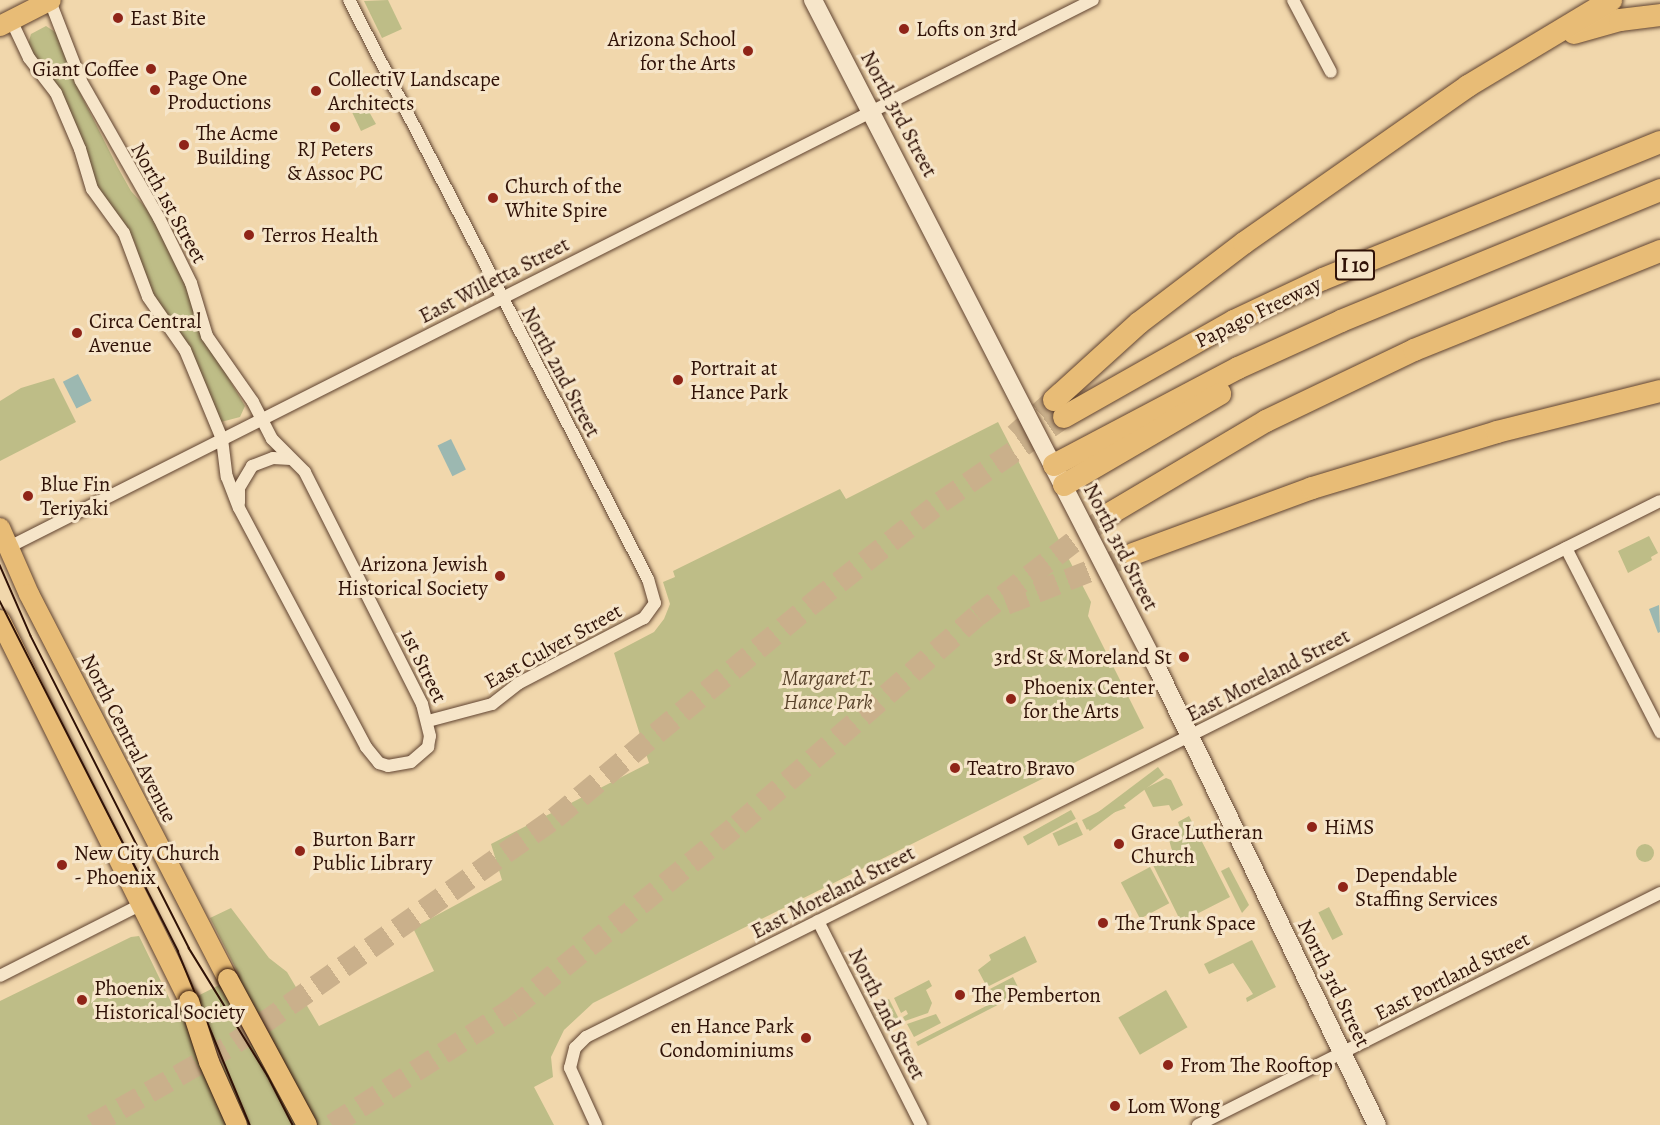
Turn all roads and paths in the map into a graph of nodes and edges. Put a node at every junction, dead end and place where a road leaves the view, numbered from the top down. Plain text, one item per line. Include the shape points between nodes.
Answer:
1 (51, 0) edge
2 (349, 0) edge
3 (813, 0) edge
4 (1093, 0) edge
5 (1293, 0) edge
6 (1611, 0) edge
7 (1660, 15) edge
8 (6, 23) edge
9 (1533, 50) junction
10 (1331, 72) dead end
11 (873, 110) junction
12 (1660, 142) edge
13 (1660, 190) edge
14 (1660, 206) edge
15 (1660, 251) edge
16 (500, 298) junction
17 (1660, 391) edge
18 (262, 418) junction
19 (222, 438) junction
20 (291, 459) junction
21 (1059, 475) junction
22 (1660, 501) edge
23 (239, 508) junction
24 (1111, 513) tunnel mouth
25 (0, 528) edge
26 (9, 547) junction
27 (1566, 548) junction
28 (1132, 554) tunnel mouth
29 (656, 603) joint
30 (0, 620) edge
31 (428, 721) junction
32 (1660, 732) edge
33 (1189, 737) junction
34 (1660, 893) edge
35 (140, 905) junction
36 (818, 921) junction
37 (0, 976) edge
38 (1343, 1052) junction
39 (1378, 1123) edge
40 (237, 1125) edge
41 (307, 1125) edge
42 (596, 1125) edge
43 (921, 1125) edge
44 (1198, 1125) edge

1 - 8 main road
1 - 18 street, North 1st Street via 81,81 155,210 191,283 207,336
2 - 16 street, North 2nd Street
3 - 11 street, North 3rd Street
4 - 11 street, East Willetta Street
5 - 10 street
6 - 9 highway
7 - 9 highway via 1602,24
8 - 19 street via 56,93 80,148 92,189 124,233 148,297 185,351
9 - 12 highway, Papago Freeway / I 10 via 1439,105 1244,243 1139,323 1059,409 1323,279
11 - 16 street, East Willetta Street
11 - 21 street, North 3rd Street
13 - 21 highway via 1535,238 1238,368
14 - 21 highway via 1541,251 1270,368
15 - 24 highway via 1414,350 1266,421
16 - 18 street, East Willetta Street
16 - 29 street, North 2nd Street via 648,579
17 - 28 highway via 1497,432 1312,488
18 - 19 street, East Willetta Street
18 - 20 street, 1st Street via 272,439
19 - 23 street, 1st Street via 227,477
19 - 26 street, East Willetta Street
20 - 23 street via 273,458 252,466 238,488
20 - 31 street, 1st Street via 305,472
21 - 33 street, North 3rd Street
22 - 27 street, East Moreland Street
23 - 31 street, 1st Street via 372,756 388,766 411,762 428,747
25 - 26 main road, North Central Avenue
26 - 41 main road, North Central Avenue, bridge via 99,731
27 - 32 street
27 - 33 street, East Moreland Street
29 - 31 street, East Culver Street via 644,618 519,683 492,704
30 - 35 main road
33 - 36 street, East Moreland Street
33 - 38 street, North 3rd Street
34 - 38 street, East Portland Street
35 - 37 street
35 - 40 main road, bridge via 189,1001 209,1062
36 - 42 street, East Moreland Street via 586,1037 574,1048 571,1075
36 - 43 street, North 2nd Street
38 - 39 street, North 3rd Street
38 - 44 street, East Portland Street

